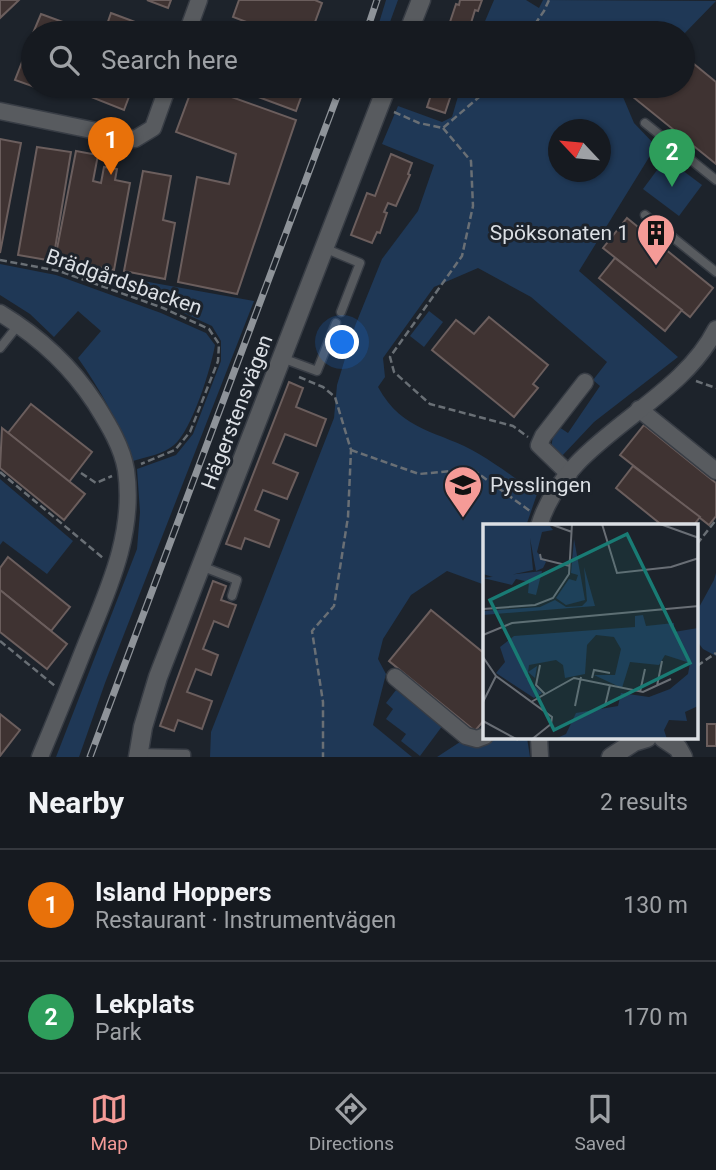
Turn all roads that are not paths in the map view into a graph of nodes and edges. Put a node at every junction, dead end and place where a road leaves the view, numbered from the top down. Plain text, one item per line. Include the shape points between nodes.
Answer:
1 (199, 0) edge
2 (421, 0) edge
3 (191, 21) edge
4 (413, 21) edge
5 (164, 98) edge
6 (382, 98) edge
7 (0, 111) edge
8 (645, 124) dead end
9 (716, 180) edge
10 (645, 215) dead end
11 (324, 248) junction
12 (716, 272) edge
13 (341, 312) dead end
14 (0, 313) edge
15 (336, 323) dead end
16 (19, 324) junction
17 (716, 329) edge
18 (0, 348) edge
19 (286, 366) junction
20 (585, 382) dead end
21 (639, 409) junction
22 (716, 471) edge
23 (569, 474) junction
24 (543, 524) edge
25 (201, 566) junction
26 (232, 596) dead end
27 (395, 677) dead end
28 (483, 737) edge
29 (640, 740) edge
30 (667, 740) edge
31 (138, 755) edge
32 (40, 757) edge
33 (186, 757) edge
34 (611, 757) edge
35 (684, 757) edge

1 - 3 street
2 - 4 street
5 - 7 street via 153,128 135,139
6 - 11 street, Hägerstensvägen
8 - 9 lane
10 - 12 lane
11 - 13 lane via 360,263
11 - 19 street, Hägerstensvägen
14 - 16 street
15 - 19 lane via 317,371
16 - 18 lane
16 - 32 street via 51,349 86,390 114,433 126,470 127,520 117,569
17 - 21 street via 679,376
19 - 25 street, Hägerstensvägen
20 - 23 street via 540,445
21 - 22 street
21 - 23 street
23 - 24 street via 554,495
25 - 26 lane via 237,580
25 - 31 street, Hägerstensvägen via 151,699
27 - 28 street via 466,736
29 - 34 street
30 - 35 street
31 - 33 lane

